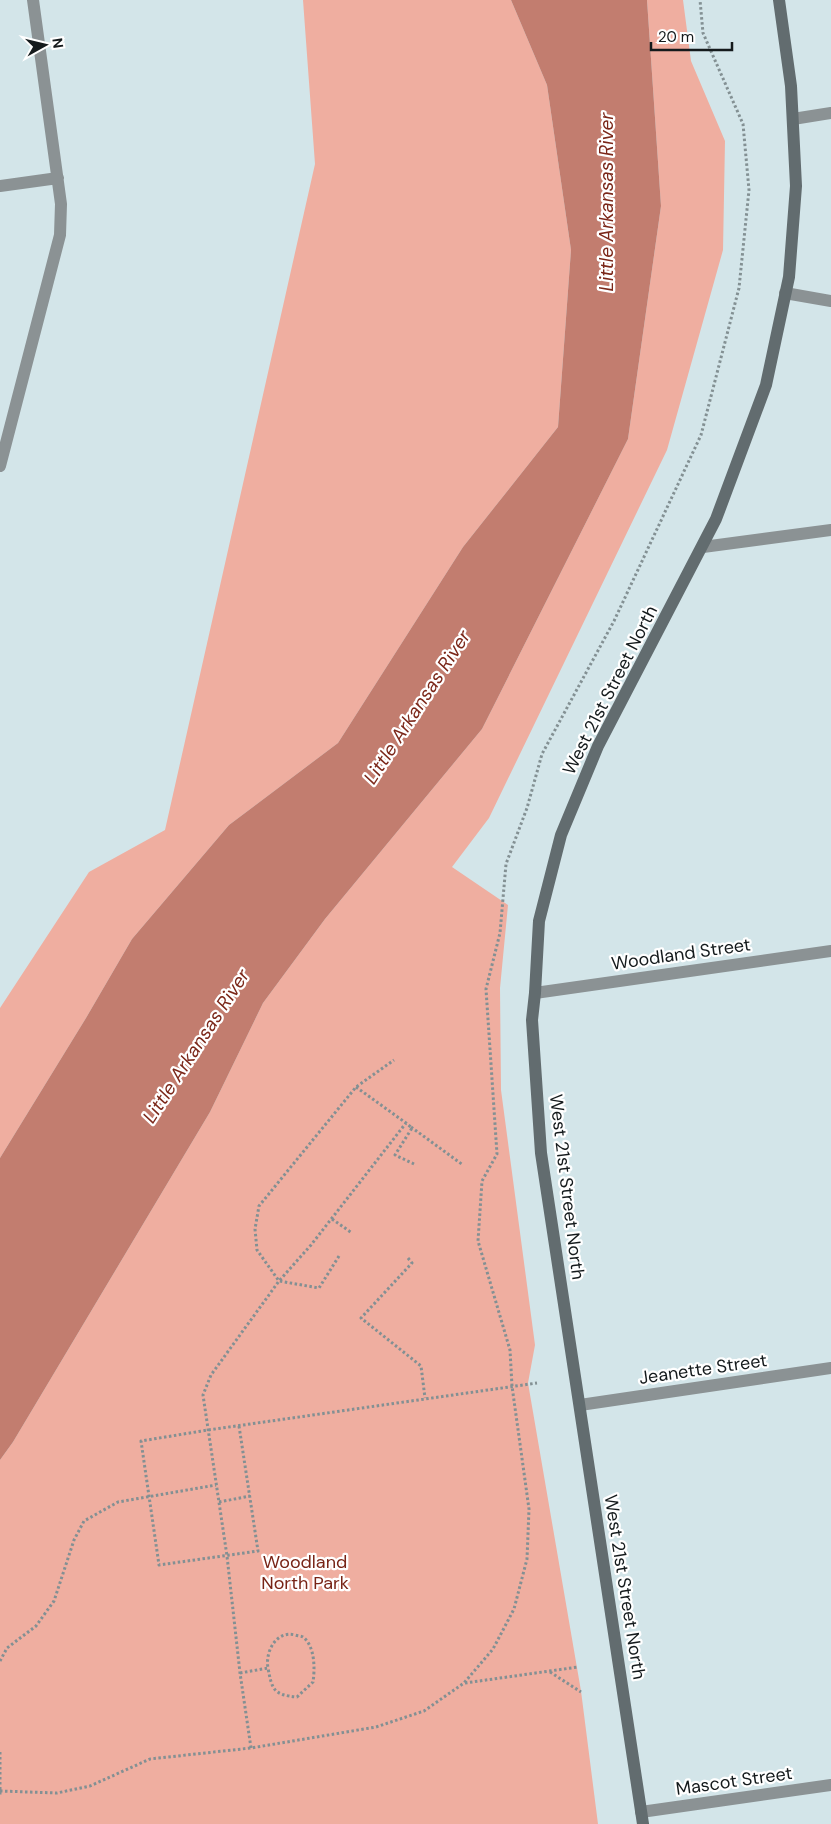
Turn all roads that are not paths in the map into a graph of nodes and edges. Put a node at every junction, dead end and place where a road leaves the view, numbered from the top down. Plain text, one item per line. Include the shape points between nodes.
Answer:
1 (33, 0) edge
2 (779, 0) edge
3 (831, 113) edge
4 (793, 119) junction
5 (58, 178) junction
6 (0, 186) edge
7 (785, 293) junction
8 (831, 301) edge
9 (0, 466) edge
10 (831, 530) edge
11 (703, 547) junction
12 (831, 951) edge
13 (535, 993) junction
14 (831, 1368) edge
15 (580, 1405) junction
16 (831, 1785) edge
17 (642, 1818) edge

1 - 5 street
2 - 4 main road, West 21st Street North
3 - 4 street
4 - 7 main road, West 21st Street North via 796,186
5 - 6 street
5 - 9 street via 62,204 60,235
7 - 8 street
7 - 11 main road, West 21st Street North via 766,385
10 - 11 street
11 - 13 main road, West 21st Street North via 598,746 560,835 539,921
12 - 13 street, Woodland Street
13 - 15 main road, West 21st Street North via 532,1020 541,1153
14 - 15 street, Jeanette Street
15 - 17 main road, West 21st Street North
16 - 17 street, Mascot Street

